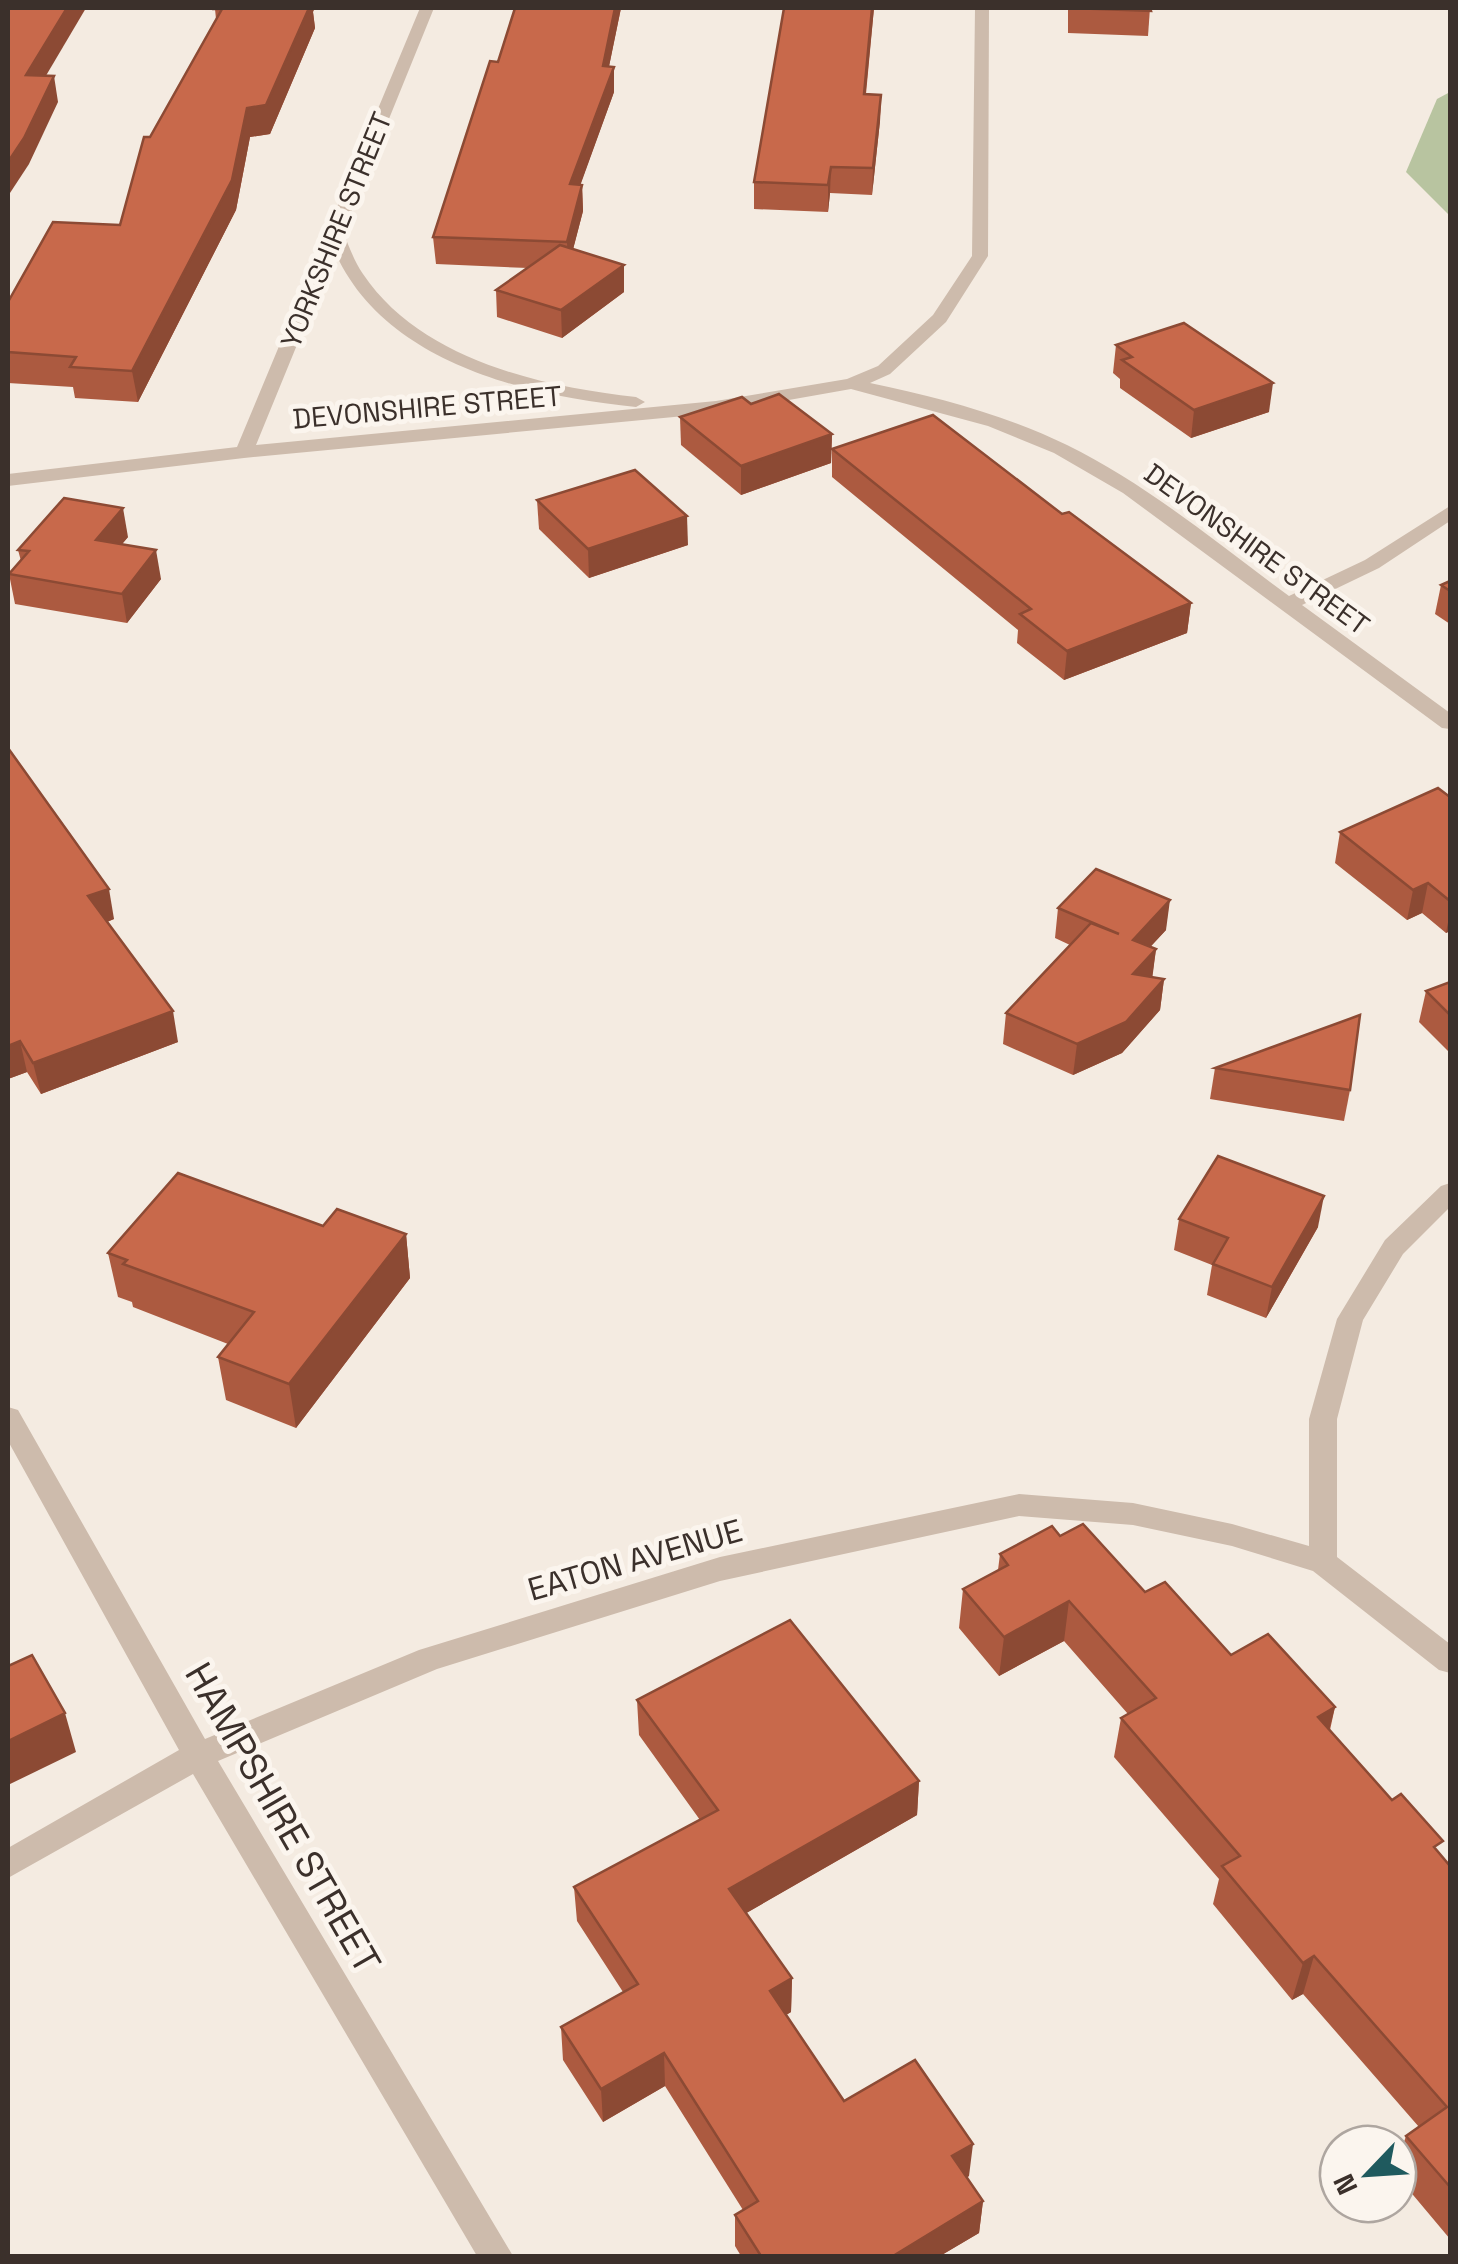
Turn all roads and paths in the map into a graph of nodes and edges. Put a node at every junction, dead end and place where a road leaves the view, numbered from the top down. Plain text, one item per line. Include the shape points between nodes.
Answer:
1 (427, 8) edge
2 (982, 8) edge
3 (335, 233) junction
4 (851, 384) junction
5 (716, 406) junction
6 (244, 452) junction
7 (8, 480) edge
8 (1450, 512) edge
9 (1288, 604) junction
10 (1450, 723) edge
11 (1450, 1192) edge
12 (8, 1417) edge
13 (1323, 1562) junction
14 (1450, 1661) edge
15 (198, 1755) junction
16 (8, 1864) edge
17 (496, 2256) edge

1 - 3 street, YORKSHIRE STREET
2 - 4 street, DEVONSHIRE STREET via 980,256 918,342 884,370
3 - 5 street via 358,280 392,315 444,349 510,379 590,399
3 - 6 street, YORKSHIRE STREET
4 - 5 street, DEVONSHIRE STREET
4 - 9 street, DEVONSHIRE STREET via 943,406 1061,449 1130,489
5 - 6 street, DEVONSHIRE STREET
6 - 7 street, DEVONSHIRE STREET
8 - 9 street via 1368,569
9 - 10 street, DEVONSHIRE STREET
11 - 13 street via 1394,1247 1350,1320 1323,1419
12 - 15 street, HAMPSHIRE STREET
13 - 14 street
13 - 15 street, EATON AVENUE via 1133,1514 1019,1505 720,1569 570,1613 430,1659
15 - 16 street, EATON AVENUE
15 - 17 street, HAMPSHIRE STREET

